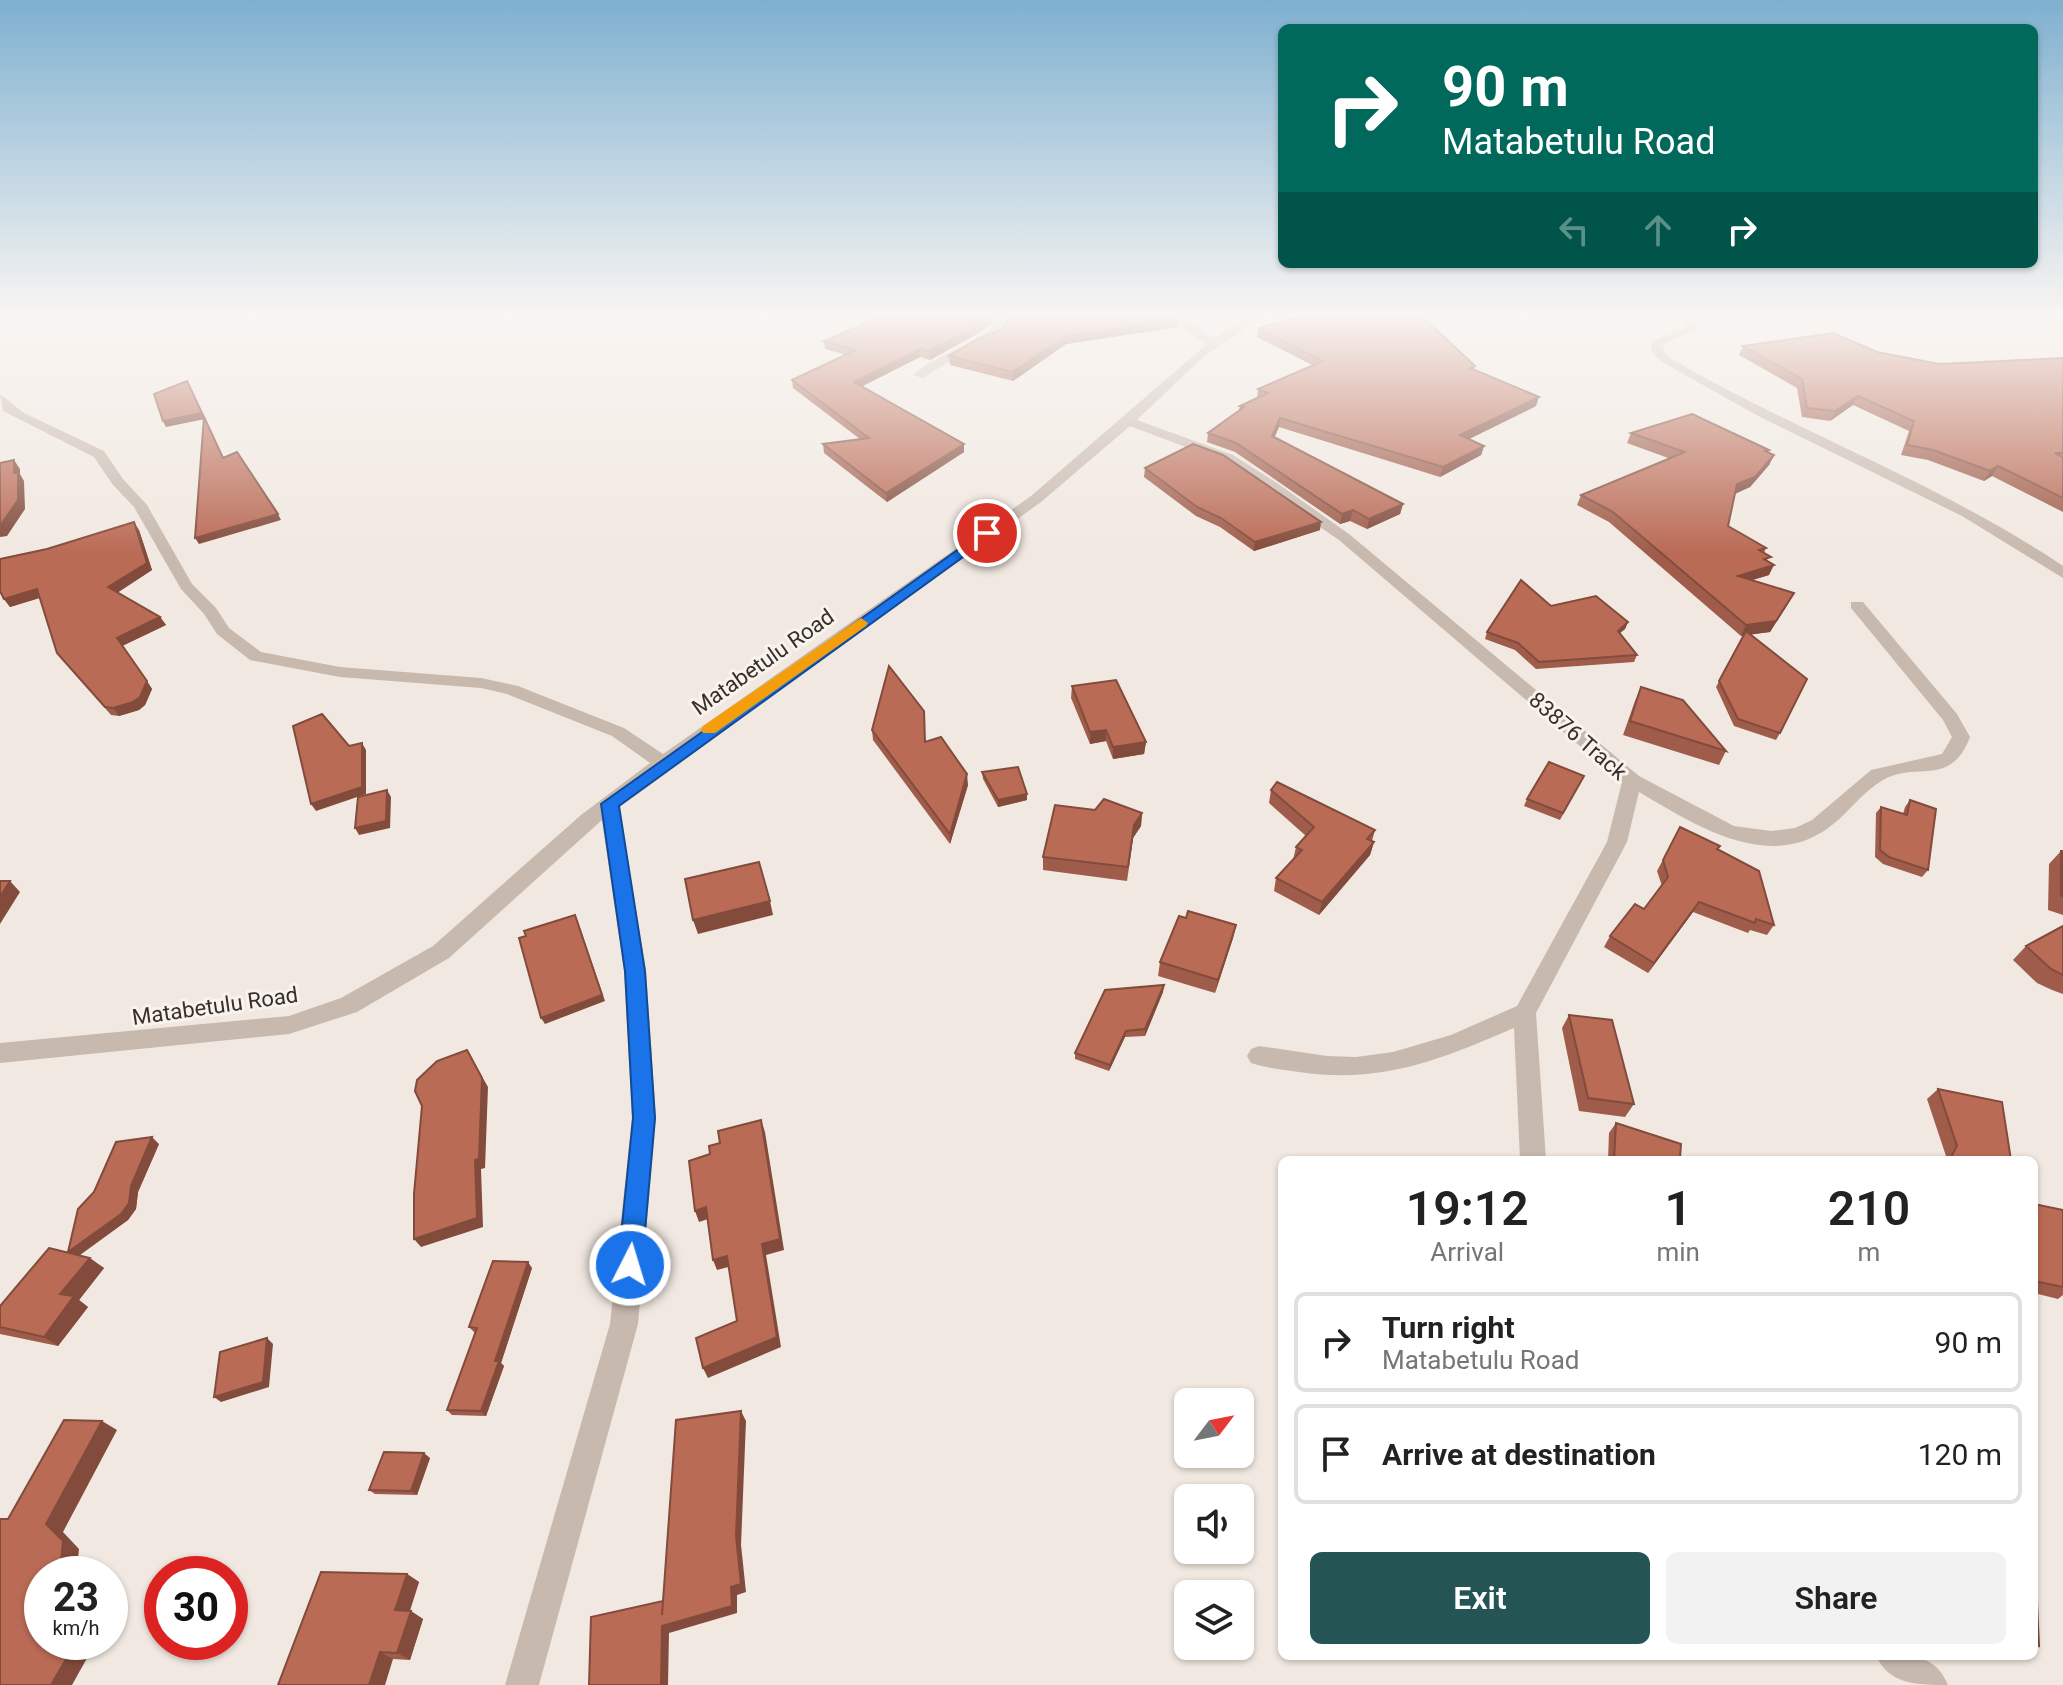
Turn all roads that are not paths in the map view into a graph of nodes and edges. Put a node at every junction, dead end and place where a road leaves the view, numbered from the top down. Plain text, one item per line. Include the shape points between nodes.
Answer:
1 (1156, 396) edge
2 (1730, 396) edge
3 (0, 398) edge
4 (1128, 421) junction
5 (2063, 573) edge
6 (1857, 605) dead end
7 (663, 763) junction
8 (1632, 780) junction
9 (609, 804) junction
10 (1525, 1013) junction
11 (0, 1053) edge
12 (1259, 1056) dead end
13 (1533, 1156) edge
14 (1898, 1660) edge
15 (522, 1685) edge
16 (1931, 1685) edge

1 - 4 street, Matabetulu Road
2 - 5 street via 1943,498
3 - 7 street via 20,416 99,454 140,505 186,586 223,631 256,656 340,672 512,690 618,732
4 - 7 street, Matabetulu Road via 1036,499
4 - 8 street, 83876 Track via 1228,458 1344,537
6 - 8 street via 1951,718 1961,737 1949,758 1878,774 1819,825 1771,838 1730,833
7 - 9 street, Matabetulu Road
8 - 10 street, 83876 Track via 1617,842
9 - 11 street, Matabetulu Road via 441,952 349,1005 289,1025
9 - 15 street via 635,971 644,1118 624,1324
10 - 12 street via 1456,1043 1393,1062 1327,1066
10 - 13 street
14 - 16 street

